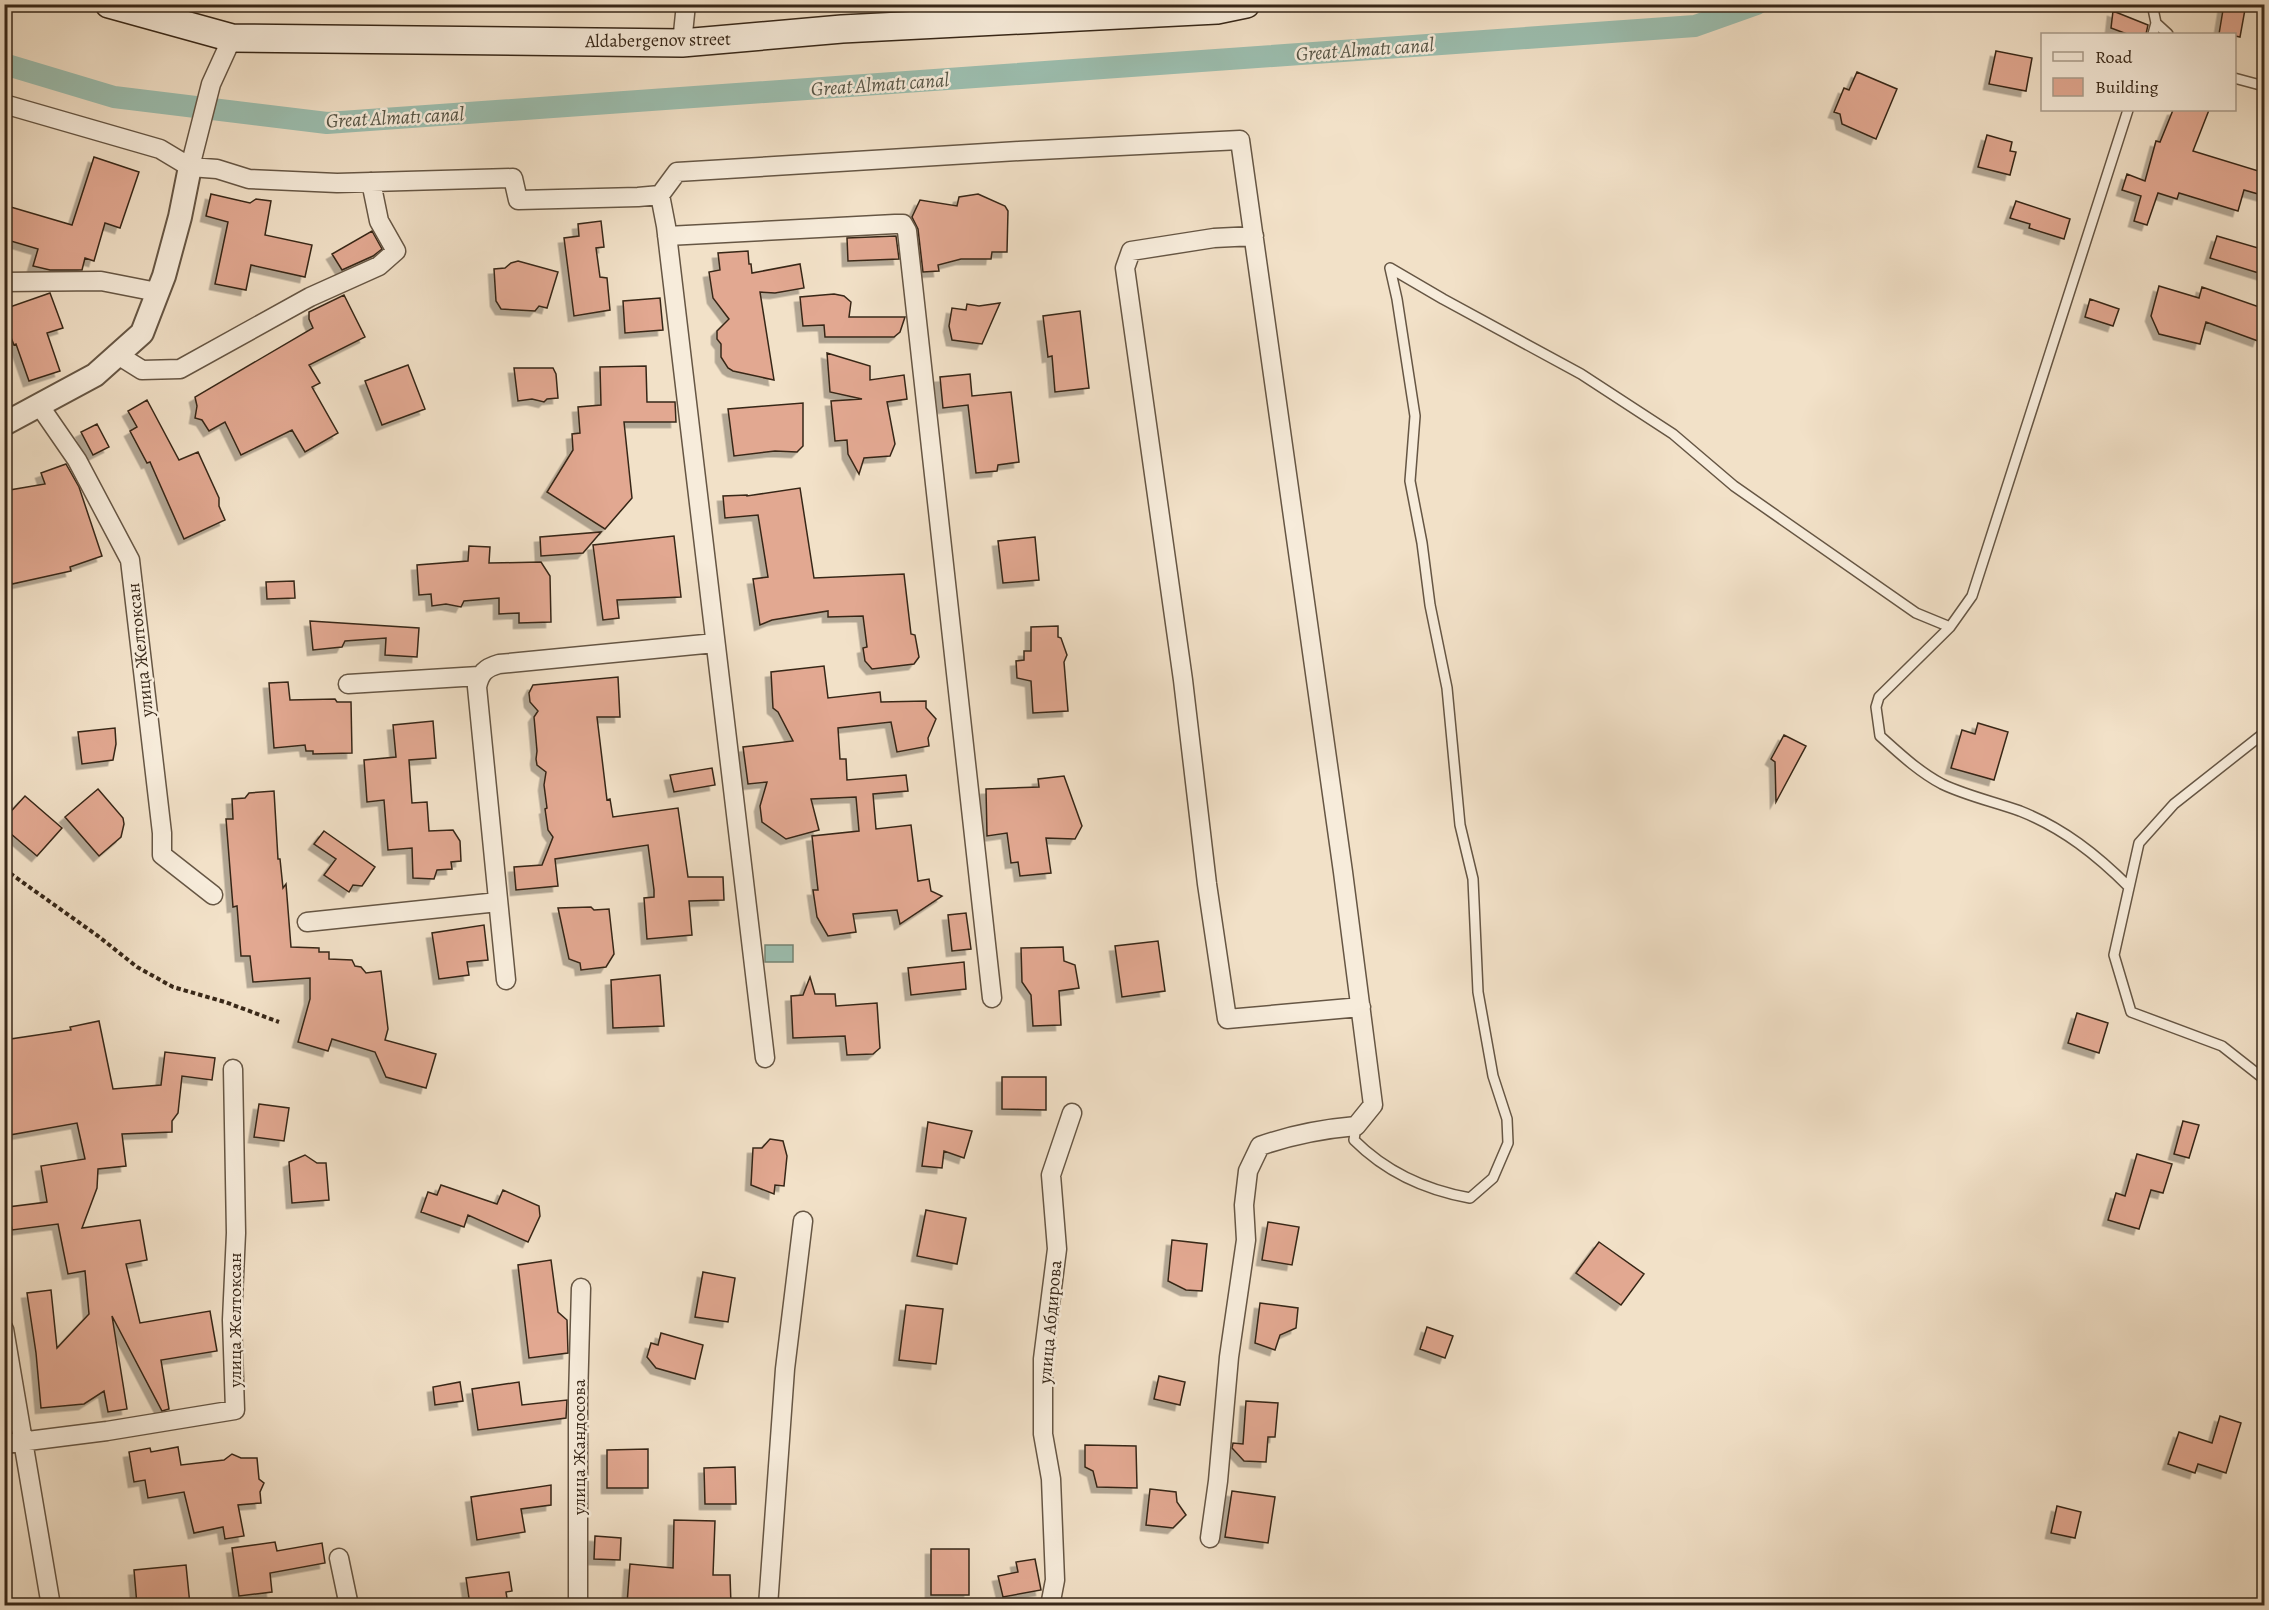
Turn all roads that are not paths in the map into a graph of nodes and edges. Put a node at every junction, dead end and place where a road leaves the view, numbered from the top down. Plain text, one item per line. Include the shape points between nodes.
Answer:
1 (109, 4) edge
2 (686, 4) edge
3 (1246, 4) edge
4 (2151, 4) edge
5 (2157, 23) junction
6 (2153, 33) edge
7 (2167, 33) edge
8 (232, 38) junction
9 (682, 43) junction
10 (2236, 78) edge
11 (2265, 86) edge
12 (4, 104) edge
13 (2128, 111) edge
14 (190, 167) junction
15 (371, 182) junction
16 (660, 195) junction
17 (667, 236) junction
18 (1254, 236) junction
19 (4, 282) edge
20 (157, 292) junction
21 (118, 355) junction
22 (39, 405) junction
23 (4, 424) edge
24 (1950, 627) junction
25 (715, 643) junction
26 (479, 676) junction
27 (348, 684) dead end
28 (2265, 733) edge
29 (2129, 886) junction
30 (213, 895) dead end
31 (498, 902) junction
32 (307, 922) dead end
33 (506, 980) dead end
34 (992, 999) dead end
35 (1361, 1007) junction
36 (765, 1058) dead end
37 (233, 1069) dead end
38 (2265, 1079) edge
39 (1072, 1113) dead end
40 (1356, 1126) junction
41 (803, 1221) dead end
42 (581, 1288) dead end
43 (4, 1329) edge
44 (13, 1442) edge
45 (1210, 1538) dead end
46 (339, 1558) dead end
47 (51, 1605) edge
48 (349, 1605) edge
49 (578, 1605) edge
50 (768, 1605) edge
51 (1050, 1605) edge

1 - 8 main road, Aldabergenov street
2 - 9 street
3 - 9 main road, Aldabergenov street via 1217,10 842,29
4 - 5 lane
5 - 6 lane
5 - 7 lane
8 - 9 main road, Aldabergenov street
8 - 14 street via 211,84
10 - 11 lane
12 - 14 street via 160,149
13 - 24 lane via 1972,596
14 - 15 street via 217,169 249,179
14 - 20 street via 180,217
15 - 16 street via 513,178 518,200
15 - 21 street via 379,221 396,251 379,266 310,297 180,369 142,370
16 - 17 street
16 - 18 street via 677,172 1240,140
17 - 25 street
17 - 34 street via 895,224 903,224 907,231
18 - 35 street
18 - 35 street via 1131,251 1125,268 1183,680 1207,884 1227,1019
19 - 20 street via 101,281
20 - 21 street via 142,333
21 - 22 street via 95,375
22 - 23 street
22 - 30 street, улица Желтоксан via 77,460 130,560 162,855
24 - 29 lane via 1879,697 1876,707 1880,736 1942,783 2054,827
24 - 40 lane via 1916,613 1734,486 1673,434 1581,374 1390,268 1415,416 1410,481 1447,688 1460,825 1473,879 1478,992 1493,1076 1507,1119 1508,1143 1493,1178 1470,1198 1418,1184 1369,1155 1354,1140
25 - 26 street via 499,664
25 - 36 street
26 - 27 street
26 - 31 street
28 - 29 lane via 2174,804 2139,843
29 - 38 lane via 2114,955 2131,1012 2222,1046
31 - 32 street
31 - 33 street
35 - 40 street via 1373,1105
37 - 44 street, улица Желтоксан via 235,1410
39 - 51 street, улица Абдирова via 1051,1175 1057,1249 1043,1359 1043,1434 1051,1479 1055,1580
40 - 45 street via 1285,1137 1260,1146 1248,1171 1244,1205 1246,1240
41 - 50 street via 785,1370
42 - 49 street, улица Жандосова
43 - 44 street
44 - 47 street
46 - 48 street

